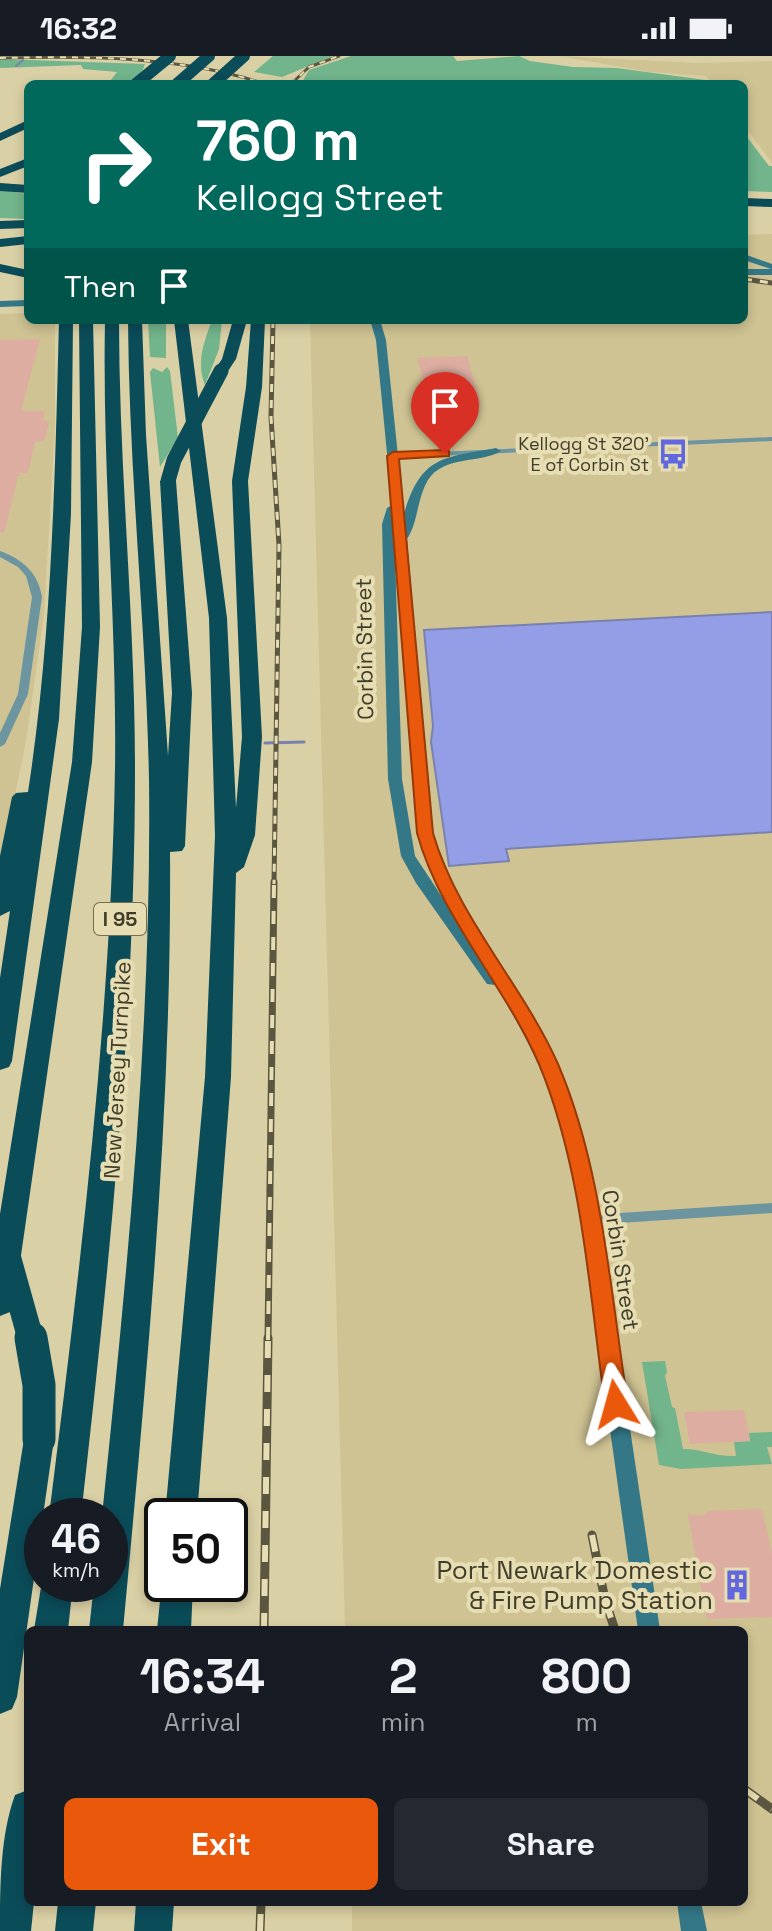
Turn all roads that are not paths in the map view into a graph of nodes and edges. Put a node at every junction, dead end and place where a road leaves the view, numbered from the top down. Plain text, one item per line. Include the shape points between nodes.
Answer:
1 (170, 56) edge
2 (214, 58) edge
3 (249, 58) edge
4 (183, 59) dead end
5 (141, 80) edge
6 (159, 80) edge
7 (183, 80) edge
8 (197, 80) edge
9 (219, 80) edge
10 (234, 80) edge
11 (24, 127) edge
12 (0, 139) edge
13 (24, 141) edge
14 (0, 151) edge
15 (24, 162) edge
16 (0, 170) edge
17 (0, 187) edge
18 (24, 189) edge
19 (748, 207) edge
20 (772, 207) edge
21 (24, 224) edge
22 (0, 225) edge
23 (24, 240) edge
24 (0, 243) edge
25 (748, 259) edge
26 (0, 261) edge
27 (24, 266) edge
28 (0, 268) edge
29 (772, 270) edge
30 (748, 271) edge
31 (24, 273) edge
32 (24, 306) edge
33 (0, 307) edge
34 (66, 324) edge
35 (86, 324) edge
36 (112, 324) edge
37 (135, 324) edge
38 (181, 324) edge
39 (227, 324) edge
40 (240, 324) edge
41 (241, 324) edge
42 (258, 324) edge
43 (376, 324) edge
44 (221, 371) junction
45 (772, 439) edge
46 (496, 451) junction
47 (393, 456) junction
48 (396, 496) junction
49 (240, 531) junction
50 (402, 545) junction
51 (0, 554) edge
52 (50, 686) junction
53 (0, 744) edge
54 (226, 888) junction
55 (158, 906) junction
56 (0, 909) edge
57 (515, 1005) junction
58 (0, 1061) edge
59 (772, 1208) edge
60 (589, 1220) junction
61 (0, 1229) edge
62 (0, 1304) edge
63 (67, 1498) edge
64 (183, 1498) edge
65 (55, 1602) edge
66 (176, 1602) edge
67 (52, 1626) edge
68 (106, 1626) edge
69 (174, 1626) edge
70 (648, 1626) edge
71 (0, 1697) edge
72 (24, 1839) edge
73 (77, 1906) edge
74 (155, 1906) edge
75 (690, 1906) edge
76 (12, 1931) edge
77 (74, 1931) edge
78 (153, 1931) edge
79 (694, 1931) edge

1 - 5 highway, bridge
2 - 7 highway, bridge
2 - 8 highway
3 - 9 highway, bridge
3 - 10 highway
4 - 6 highway
11 - 12 highway
13 - 14 highway
15 - 16 highway
17 - 18 highway
19 - 20 highway
21 - 22 highway
23 - 24 highway
25 - 29 main road
26 - 27 highway
28 - 31 highway
29 - 30 main road
32 - 33 main road
34 - 52 highway via 63,514
35 - 62 highway, I 95 via 91,627 82,762
36 - 63 highway, New Jersey Turnpike / I 95 via 124,691 120,920 97,1236
37 - 55 highway, New Jersey Turnpike / I 95 via 157,718
38 - 54 highway via 220,643
39 - 44 highway
40 - 44 highway
41 - 49 highway via 231,457
42 - 49 highway via 240,470
43 - 47 main road, Corbin Street
44 - 55 highway, bridge via 168,481 182,710 173,856
45 - 46 street
46 - 47 street
46 - 50 main road via 458,458 422,476
47 - 48 main road, Corbin Street
48 - 50 main road, Corbin Street
48 - 57 main road, Corbin Street via 388,524 392,719 408,856 479,965
49 - 54 highway via 252,730 244,835
50 - 57 main road, Corbin Street via 425,833 455,901
51 - 53 street via 30,573 37,597 23,694
52 - 56 highway
52 - 58 highway
54 - 64 highway via 218,1077
55 - 68 highway, New Jersey Turnpike / I 95 via 144,1203
57 - 60 main road, Corbin Street via 547,1060 569,1116
59 - 60 street
60 - 70 main road, Corbin Street
61 - 71 highway, bridge via 36,1352 41,1393 39,1439
65 - 67 highway
66 - 69 highway
72 - 76 highway
73 - 77 highway
74 - 78 highway
75 - 79 main road

